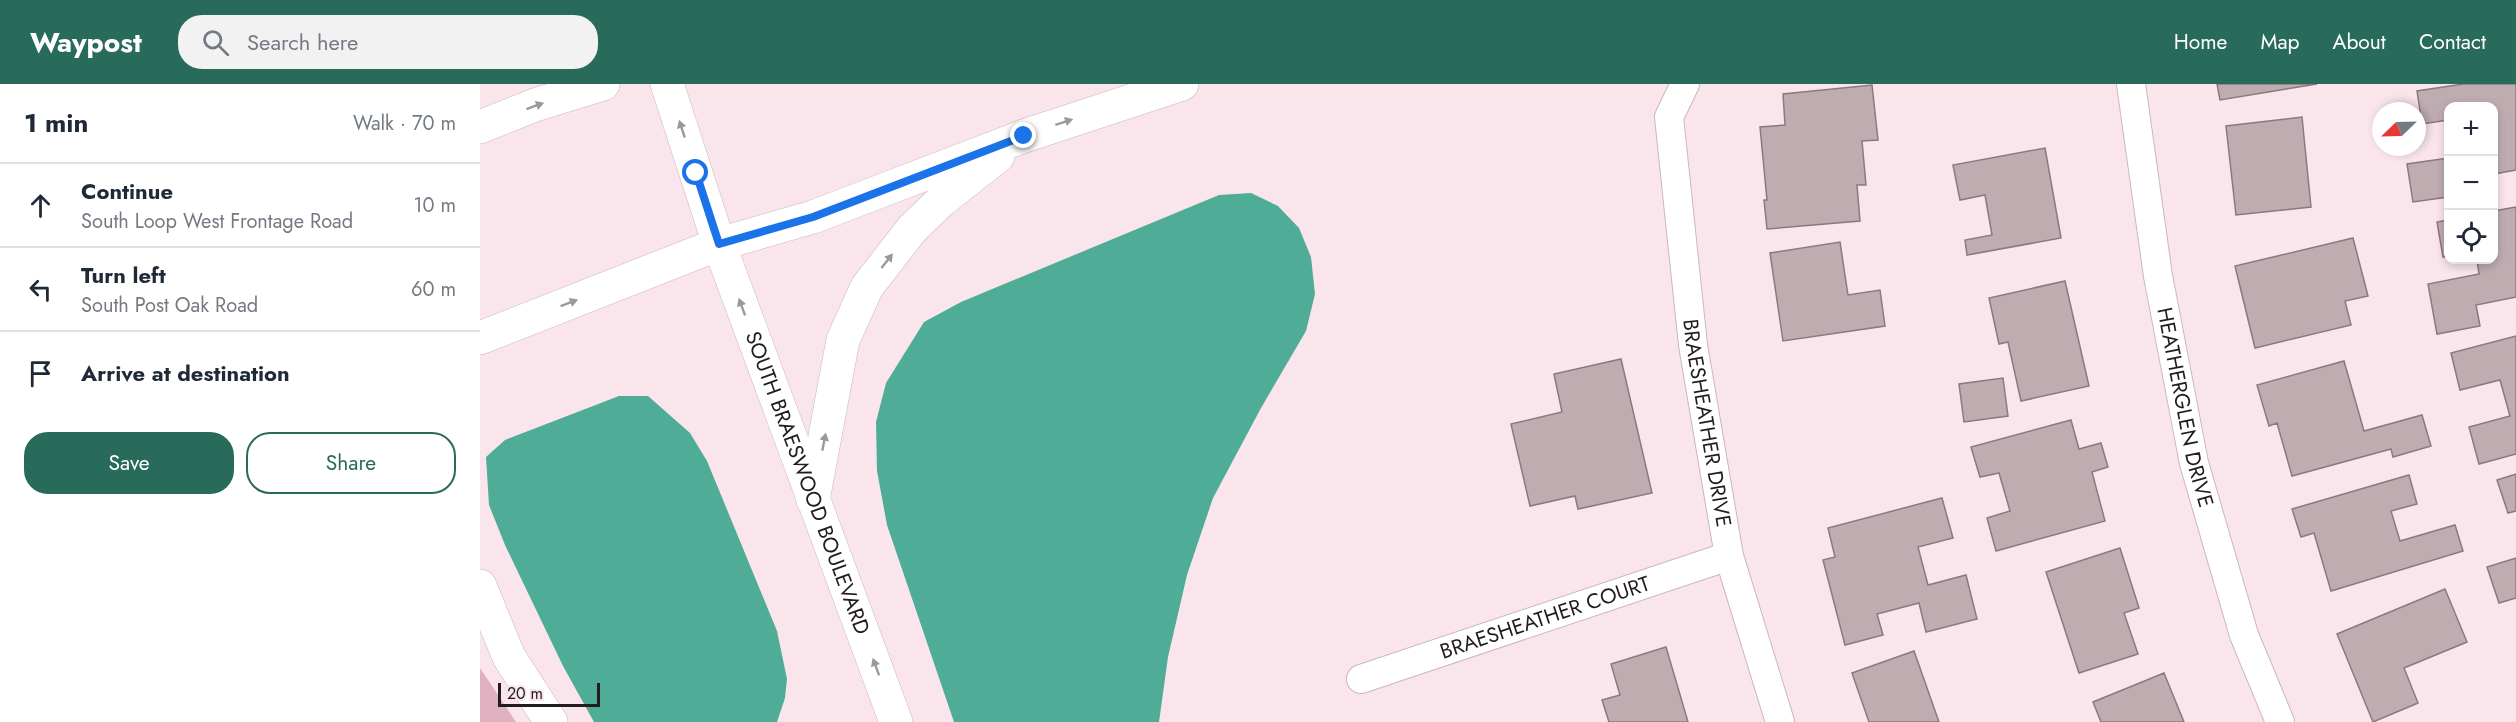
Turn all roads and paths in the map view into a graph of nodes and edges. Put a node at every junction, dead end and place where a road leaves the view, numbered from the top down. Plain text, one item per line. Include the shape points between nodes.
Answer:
1 (603, 84) edge
2 (667, 84) edge
3 (1182, 84) edge
4 (1685, 84) edge
5 (2131, 84) edge
6 (480, 127) edge
7 (1024, 136) junction
8 (719, 244) junction
9 (480, 338) edge
10 (813, 500) junction
11 (1729, 556) junction
12 (480, 586) edge
13 (480, 628) edge
14 (508, 657) junction
15 (1361, 679) dead end
16 (550, 722) edge
17 (896, 722) edge
18 (1779, 722) edge
19 (2280, 722) edge

6 -> 1 main road
8 -> 2 main road, SOUTH BRAESWOOD BOULEVARD
7 -> 3 main road
4 - 11 street, BRAESHEATHER DRIVE via 1669,117 1693,345
5 - 19 street, HEATHERGLEN DRIVE via 2158,276 2194,463 2244,635
7 - 8 main road via 813,217
10 -> 7 main road via 843,340 867,287 912,229 941,201
9 -> 8 main road
10 -> 8 main road, SOUTH BRAESWOOD BOULEVARD
17 -> 10 main road, SOUTH BRAESWOOD BOULEVARD
11 - 15 street, BRAESHEATHER COURT
11 - 18 street, BRAESHEATHER DRIVE
12 - 14 main road
13 - 14 main road
14 - 16 main road

